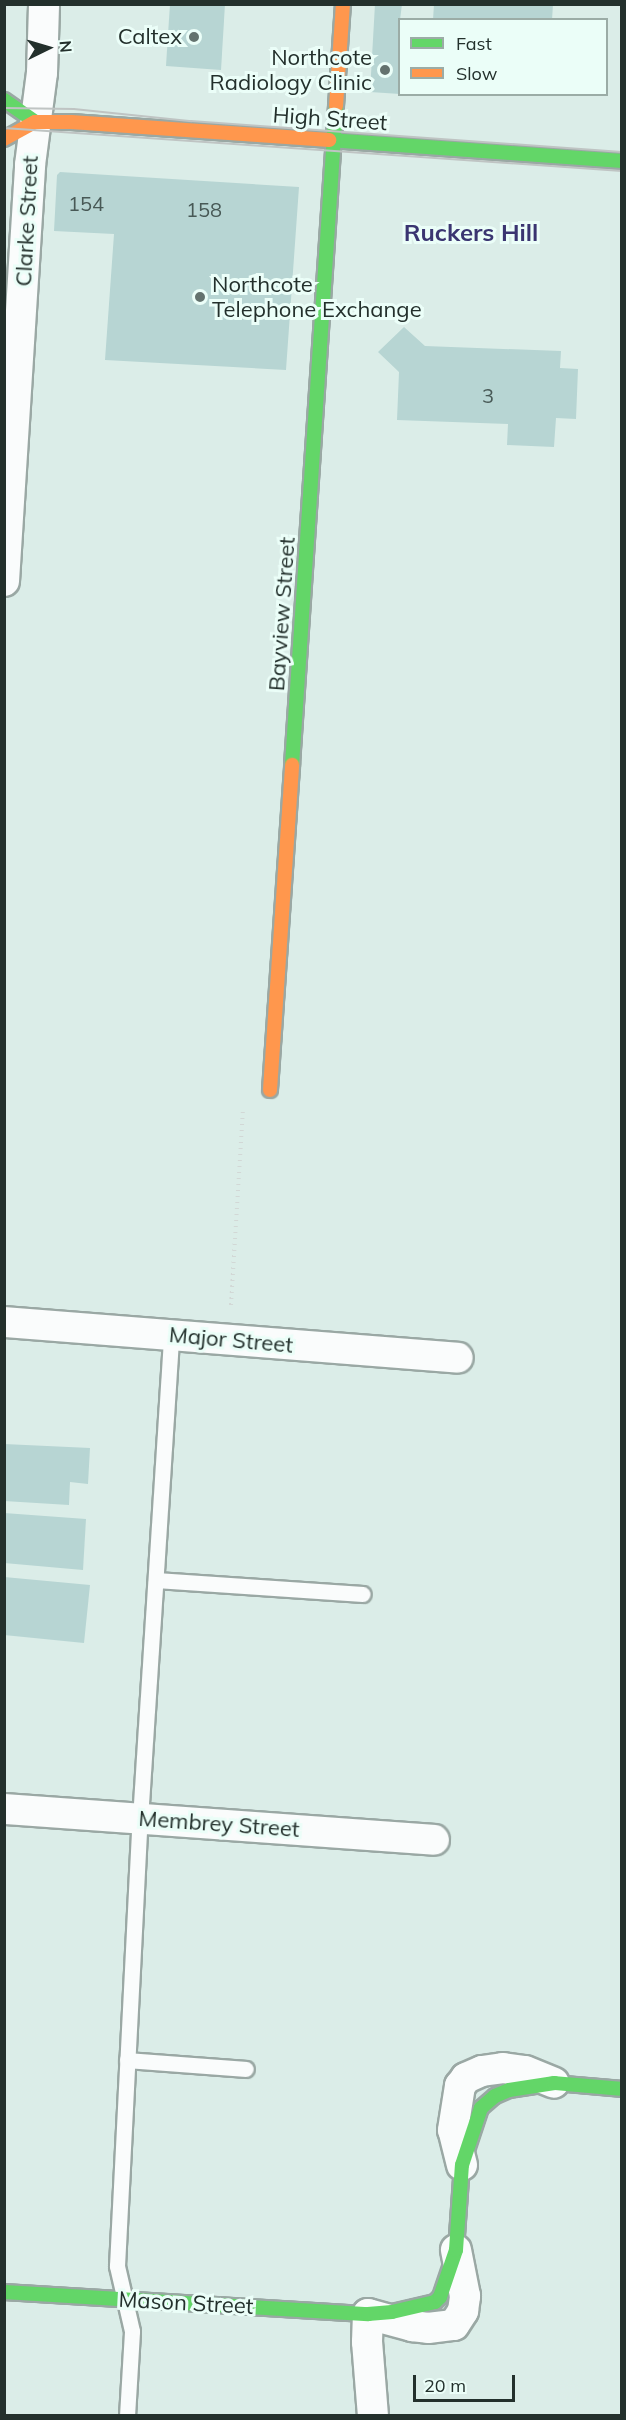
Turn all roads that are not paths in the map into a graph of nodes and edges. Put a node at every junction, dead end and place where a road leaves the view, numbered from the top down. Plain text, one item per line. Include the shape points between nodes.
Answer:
1 (44, 4) edge
2 (343, 4) edge
3 (4, 100) edge
4 (35, 122) junction
5 (4, 139) edge
6 (336, 140) junction
7 (621, 161) edge
8 (13, 314) edge
9 (4, 581) edge
10 (270, 1090) dead end
11 (4, 1322) edge
12 (171, 1335) junction
13 (458, 1358) dead end
14 (156, 1580) junction
15 (363, 1594) dead end
16 (4, 1809) edge
17 (140, 1819) junction
18 (434, 1840) dead end
19 (127, 2060) junction
20 (246, 2069) dead end
21 (554, 2083) joint
22 (621, 2089) edge
23 (462, 2165) joint
24 (456, 2250) junction
25 (4, 2292) edge
26 (124, 2300) junction
27 (384, 2316) junction
28 (127, 2415) edge
29 (373, 2415) edge

1 - 4 street, Clarke Street via 42,73
2 - 6 street, Bayview Street
3 - 4 street
4 - 5 street, High Street
4 - 6 street, High Street
4 - 8 street, Clarke Street
6 - 7 street, High Street
6 - 10 street, Bayview Street
8 - 9 street, Clarke Street
11 - 12 street, Major Street
12 - 13 street, Major Street
12 - 14 lane
14 - 15 lane
14 - 17 lane
16 - 17 street, Membrey Street
17 - 18 street, Membrey Street
17 - 19 lane
19 - 20 lane
19 - 26 lane via 117,2265
21 - 22 street
21 - 23 street via 525,2071 503,2068 466,2078 460,2086 453,2130
23 - 24 street
24 - 27 street, Mason Street via 435,2302
24 - 27 street, Mason Street via 465,2296 463,2311 454,2325 428,2328
25 - 26 street, Mason Street
26 - 27 street, Mason Street
26 - 28 lane via 132,2331
27 - 29 street via 367,2342

